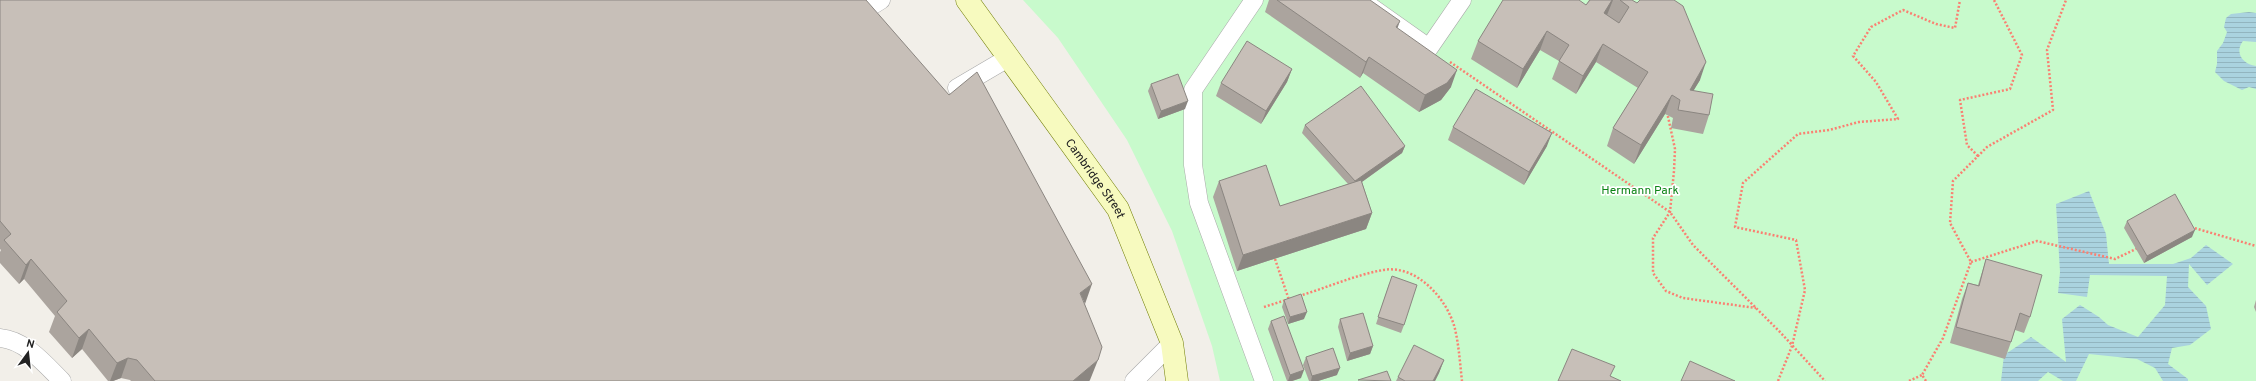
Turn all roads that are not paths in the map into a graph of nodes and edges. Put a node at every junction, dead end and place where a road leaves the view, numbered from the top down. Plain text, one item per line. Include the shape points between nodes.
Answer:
1 (967, 0) edge
2 (1254, 0) edge
3 (1361, 0) edge
4 (1462, 0) edge
5 (1008, 58) junction
6 (957, 88) edge
7 (0, 338) edge
8 (1172, 343) junction
9 (62, 381) edge
10 (1134, 381) edge
11 (1177, 381) edge
12 (1264, 381) edge

1 - 5 street, Cambridge Street
2 - 12 lane via 1193,90 1193,166 1199,203
3 - 4 lane via 1430,48
5 - 6 lane
5 - 8 street, Cambridge Street via 1118,208
7 - 9 lane via 6,338 38,355
8 - 10 lane
8 - 11 street, Cambridge Street

